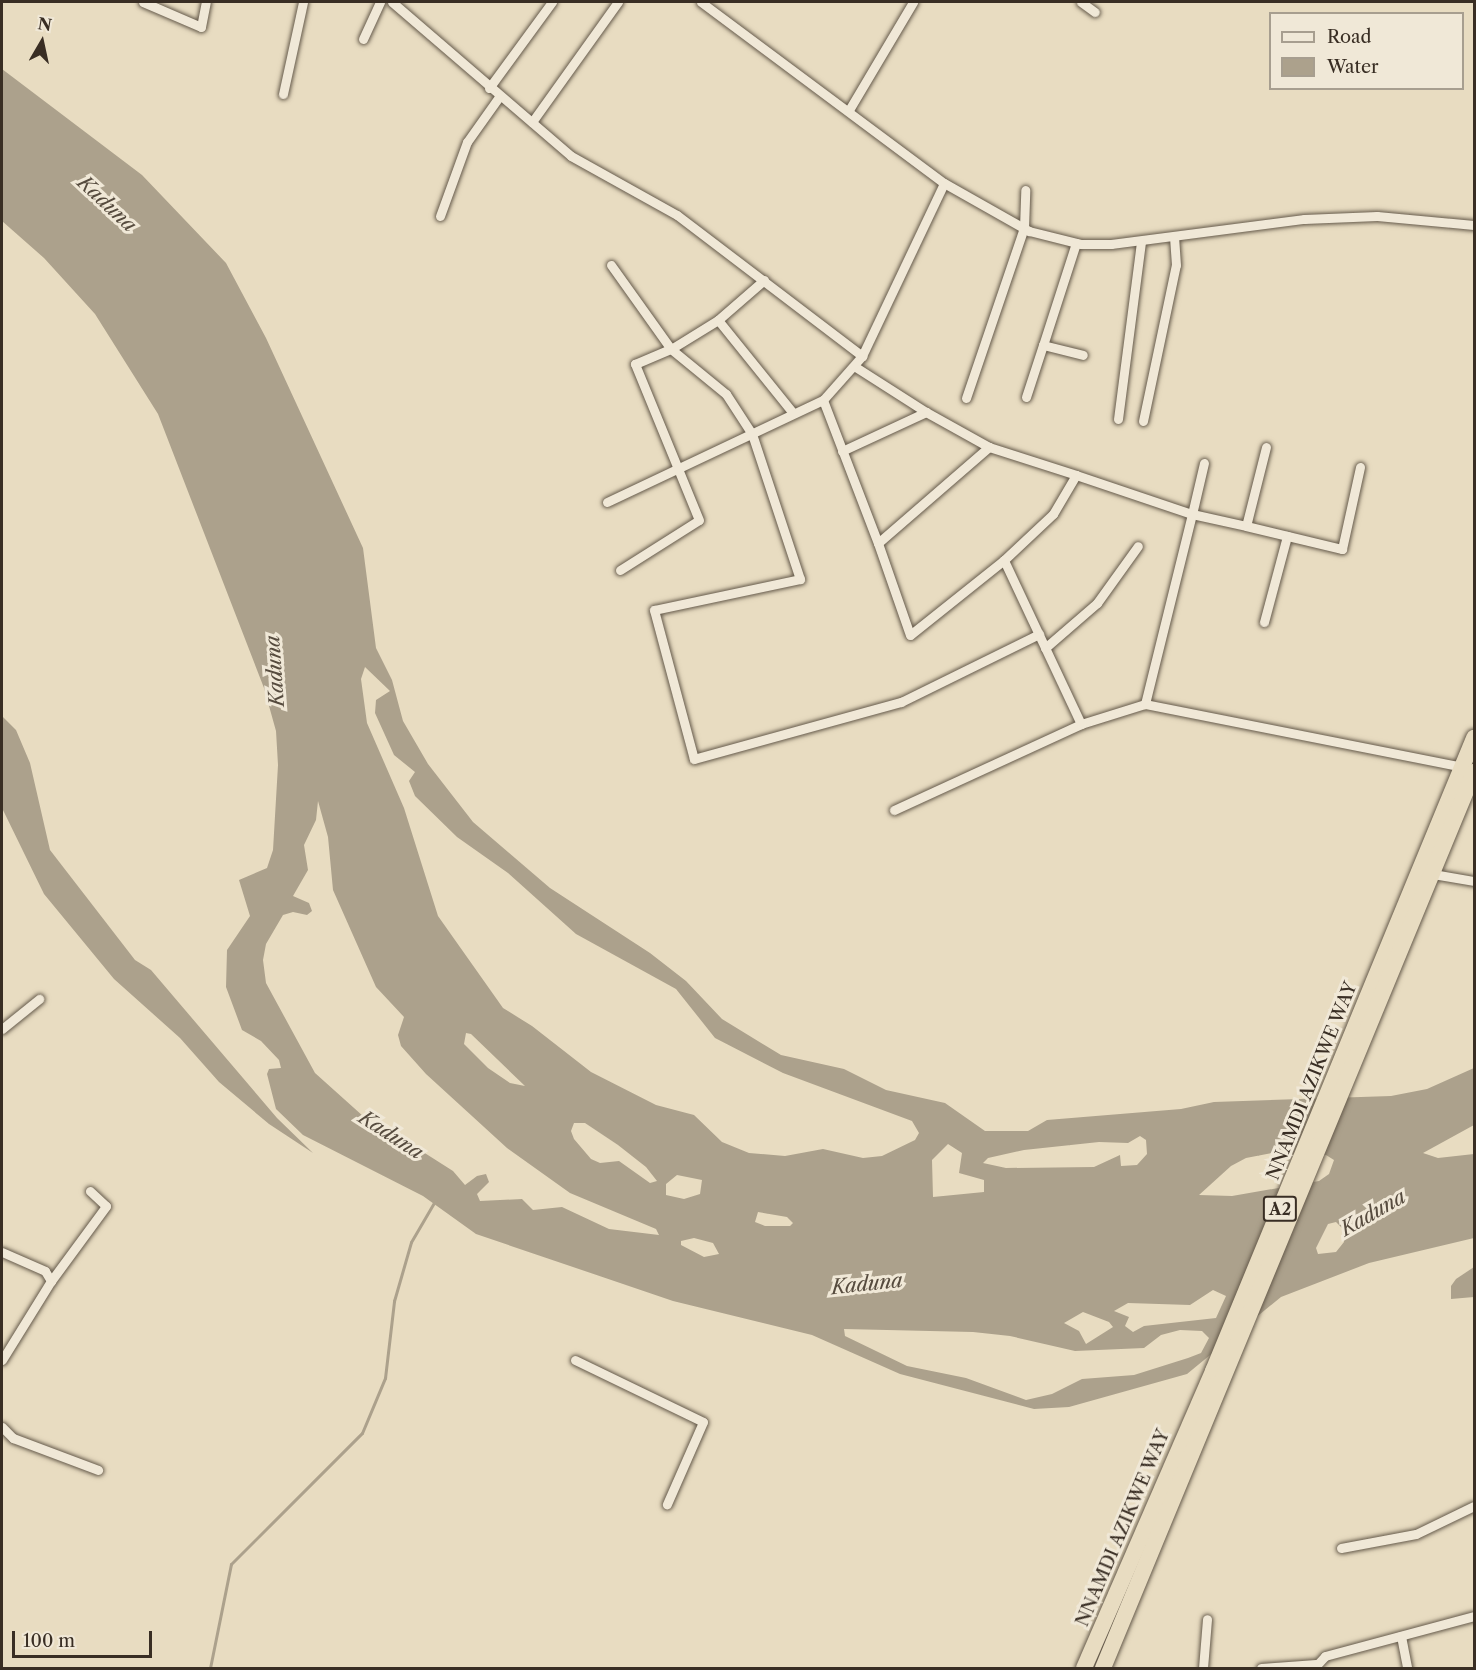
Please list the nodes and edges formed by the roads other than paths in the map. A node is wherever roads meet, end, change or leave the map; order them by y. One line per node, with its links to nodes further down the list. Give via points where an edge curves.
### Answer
1 (143, 2): 2 (street, via 201,27)
2 (206, 2)
3 (303, 2): 14 (street)
4 (380, 2): 12 (street)
5 (392, 2): 13 (street)
6 (552, 2): 13 (street)
7 (618, 2): 17 (street)
8 (701, 2): 16 (street)
9 (1081, 2): 11 (street)
10 (910, 3): 16 (street)
11 (1095, 12)
12 (363, 39)
13 (489, 88): 15 (street)
14 (283, 94)
15 (499, 97): 17 (street); 20 (street, via 467,142)
16 (849, 110): 18 (street)
17 (532, 122): 27 (street, via 572,156 677,215)
18 (944, 183): 22 (street); 32 (street)
19 (1025, 190): 22 (street)
20 (440, 216)
21 (1474, 225): 23 (street, via 1377,216 1304,219)
22 (1024, 228): 25 (street); 35 (street)
23 (1174, 238): 24 (street); 40 (street, via 1176,265)
24 (1142, 242): 25 (street); 39 (street)
25 (1076, 243): 29 (street)
26 (611, 265): 30 (street)
27 (764, 280): 28 (street); 32 (street)
28 (718, 320): 30 (street); 38 (street)
29 (1043, 345): 31 (street); 34 (street)
30 (671, 349): 41 (street, via 726,394); 47 (street, via 635,364)
31 (1083, 355)
32 (861, 356): 33 (street)
33 (854, 366): 36 (street); 37 (street)
34 (1026, 397)
35 (966, 398)
36 (823, 400): 38 (street); 44 (street)
37 (926, 412): 42 (street); 44 (street)
38 (793, 413): 41 (street)
39 (1118, 419)
40 (1143, 421)
41 (752, 434): 47 (street); 58 (street, via 800,579 654,610 694,759 901,702)
42 (989, 447): 48 (street); 53 (street)
43 (1266, 447): 51 (street)
44 (842, 451): 53 (street)
45 (1204, 463): 50 (street)
46 (1360, 467): 52 (street, via 1342,549)
47 (678, 468): 49 (street); 56 (street, via 699,520)
48 (1076, 475): 50 (street); 55 (street, via 1053,514)
49 (607, 502)
50 (1192, 514): 51 (street); 60 (street)
51 (1246, 526): 52 (street)
52 (1287, 536): 57 (street)
53 (878, 543): 55 (street, via 910,635)
54 (1138, 546): 59 (street, via 1097,603)
55 (1004, 560): 58 (street)
56 (621, 570)
57 (1264, 622)
58 (1038, 634): 59 (street)
59 (1045, 648): 61 (street)
60 (1145, 704): 61 (street); 63 (street)
61 (1081, 724): 64 (street)
62 (1474, 738): 63 (highway, NNAMDI AZIKWE WAY / A2)
63 (1468, 770): 65 (highway, NNAMDI AZIKWE WAY / A2); 69 (highway, NNAMDI AZIKWE WAY / A2)
64 (894, 810)
65 (1433, 874): 66 (street); 69 (highway, NNAMDI AZIKWE WAY / A2)
66 (1474, 880)
67 (39, 999): 68 (street)
68 (2, 1029)
69 (1354, 1050): 75 (highway, NNAMDI AZIKWE WAY / A2)
70 (90, 1191): 72 (street, via 106,1206)
71 (2, 1252): 72 (street, via 45,1271)
72 (51, 1281): 73 (street)
73 (2, 1360)
74 (575, 1360): 78 (street, via 703,1422)
75 (1220, 1373): 85 (highway, NNAMDI AZIKWE WAY / A2); 86 (highway, NNAMDI AZIKWE WAY / A2)
76 (2, 1427): 77 (street, via 13,1438)
77 (98, 1470)
78 (667, 1504)
79 (1474, 1506): 80 (street, via 1416,1534)
80 (1341, 1548)
81 (1474, 1616): 83 (street)
82 (1207, 1619): 87 (street)
83 (1401, 1636): 84 (street, via 1325,1656); 89 (street)
84 (1315, 1666): 88 (street)
85 (1084, 1668)
86 (1103, 1668)
87 (1203, 1668)
88 (1261, 1668)
89 (1407, 1668)

